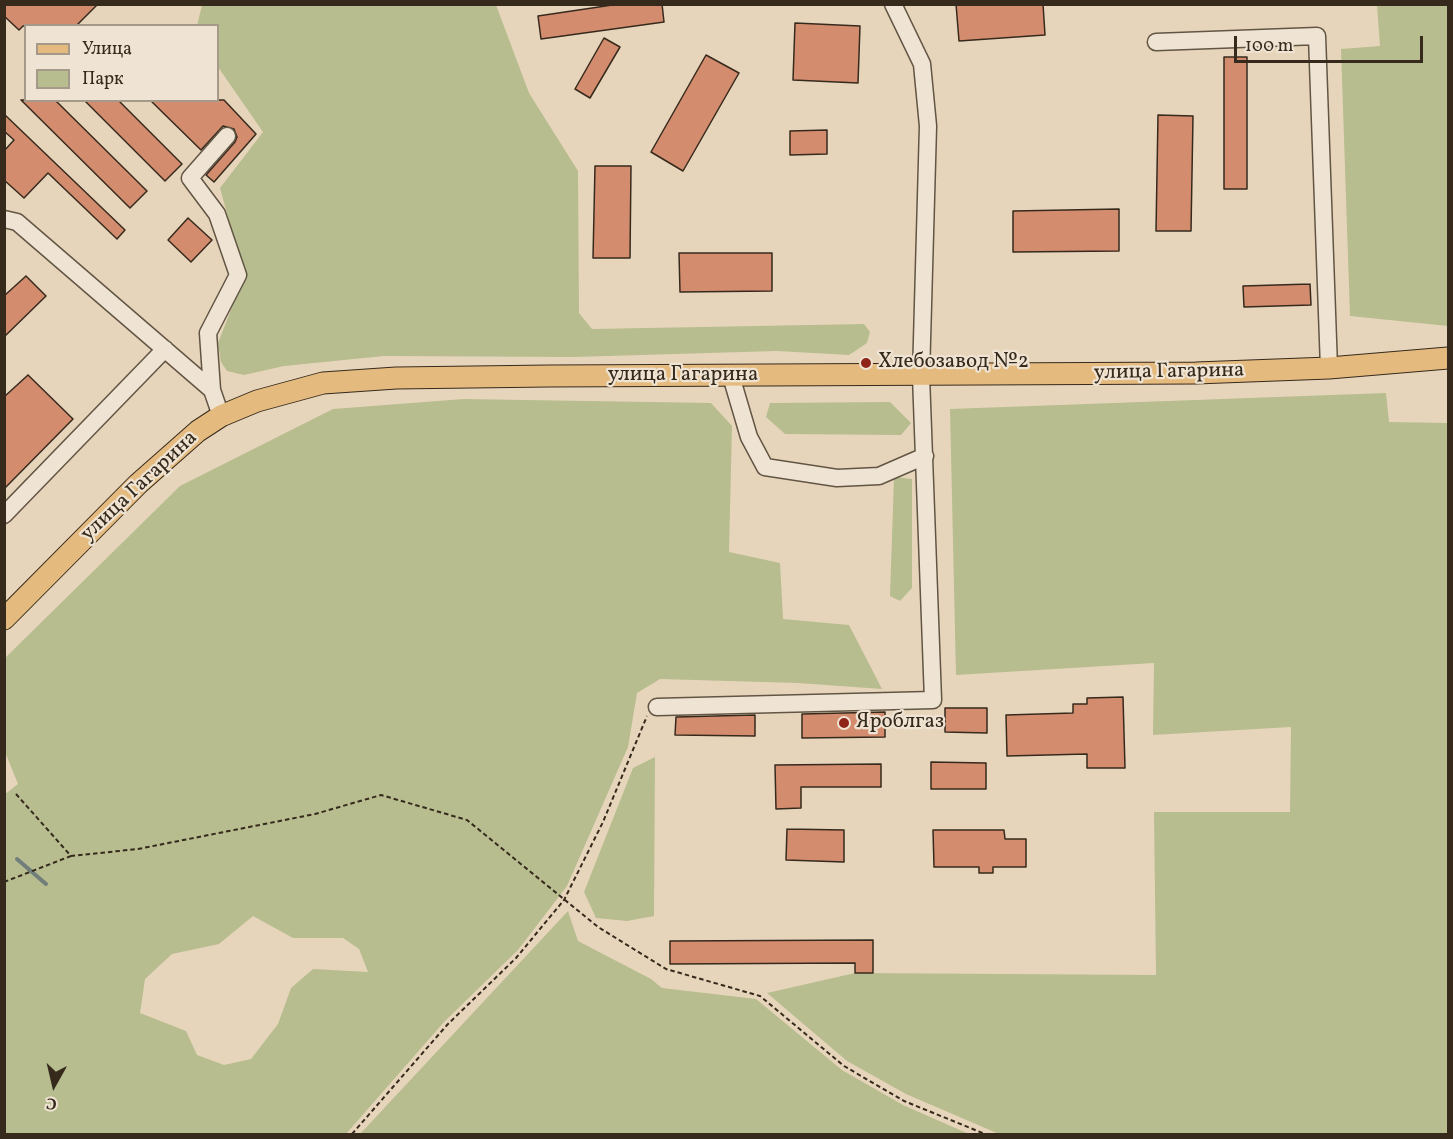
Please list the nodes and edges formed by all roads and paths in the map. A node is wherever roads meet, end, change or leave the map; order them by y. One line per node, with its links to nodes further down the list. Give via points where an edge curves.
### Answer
1 (893, 4): 9 (street, via 922,64 928,126)
2 (1156, 42): 7 (street, via 1317,36)
3 (227, 136): 10 (street, via 190,178 218,214 238,275 208,333)
4 (4, 219): 5 (street, via 17,222)
5 (165, 348): 10 (street); 13 (street)
6 (1449, 358): 7 (main road, улица Гагарина)
7 (1329, 368): 9 (main road, улица Гагарина, via 1196,374)
8 (731, 376): 9 (main road, улица Гагарина); 11 (main road, улица Гагарина, via 336,381 280,393); 12 (street, via 749,437 765,467 837,478 879,476)
9 (921, 376): 12 (street)
10 (212, 390): 11 (street)
11 (221, 416): 14 (main road, улица Гагарина, via 177,448)
12 (925, 456): 15 (street, via 933,700)
13 (4, 515)
14 (4, 620)
15 (653, 708): 19 (path)
16 (16, 794): 17 (path)
17 (71, 856): 18 (path); 19 (path, via 138,849 315,814 381,795 467,820)
18 (4, 882)
19 (564, 900): 20 (path, via 516,958 447,1025); 21 (path, via 598,927 666,969 760,996 844,1066 904,1101)
20 (352, 1134)
21 (986, 1134)

